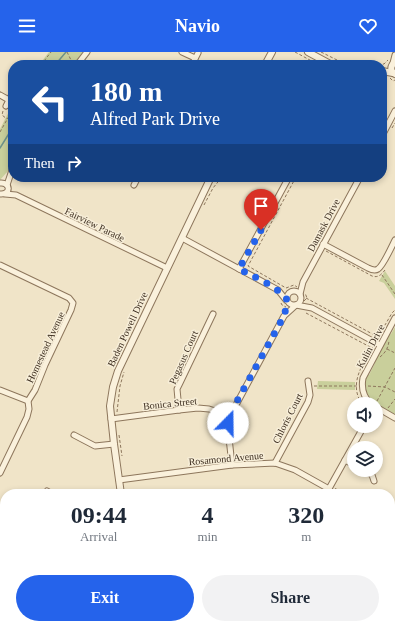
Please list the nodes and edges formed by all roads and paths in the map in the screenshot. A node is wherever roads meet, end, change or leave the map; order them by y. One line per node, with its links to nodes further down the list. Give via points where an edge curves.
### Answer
1 (51, 52): 9 (path)
2 (87, 52): 10 (street)
3 (182, 52): 8 (street)
4 (295, 52): 11 (path)
5 (308, 52): 12 (street)
6 (321, 52): 13 (path)
7 (198, 53): 8 (street)
8 (195, 58)
9 (45, 60)
10 (78, 60)
11 (310, 60)
12 (323, 60)
13 (337, 60)
14 (387, 60): 15 (path, via 390,57)
15 (394, 61): 16 (street, via 391,70)
16 (394, 74)
17 (8, 102): 18 (street)
18 (6, 106): 20 (path, via 2,115)
19 (395, 111): 21 (street)
20 (7, 119): 22 (path)
21 (387, 126)
22 (0, 132)
23 (8, 174): 31 (street)
24 (9, 182): 33 (street)
25 (136, 182): 32 (street)
26 (209, 182): 37 (street, Baden Powell Drive)
27 (217, 182): 36 (path)
28 (287, 182): 42 (street)
29 (293, 182): 46 (path, via 248,266 286,288 294,285)
30 (357, 182): 39 (street, Damask Drive)
31 (0, 183): 33 (street)
32 (134, 185)
33 (8, 186): 34 (street, via 8,191); 35 (street, Fairview Parade)
34 (2, 195): 35 (street, Fairview Parade)
35 (16, 195): 41 (street, Fairview Parade)
36 (203, 208)
37 (182, 238): 41 (street, Baden Powell Drive); 42 (street)
38 (395, 240): 39 (street, via 382,265 375,270)
39 (323, 244): 46 (street, Damask Drive, via 303,282)
40 (0, 265): 69 (street, Homestead Avenue, via 69,298 73,303)
41 (167, 268): 75 (street, Baden Powell Drive, via 118,371 110,406)
42 (239, 269): 44 (street)
43 (382, 275): 47 (path)
44 (278, 290): 45 (street); 48 (street)
45 (292, 291): 46 (street); 48 (street, via 287,295)
46 (301, 293): 49 (street, via 300,302); 50 (street); 52 (path, via 378,337)
47 (395, 294)
48 (287, 301): 49 (street); 54 (street)
49 (296, 306): 50 (street); 54 (street)
50 (312, 308): 56 (street)
51 (301, 310): 56 (path, via 372,348)
52 (395, 310)
53 (213, 314): 71 (street, Pegasus Court, via 177,390)
54 (284, 316): 73 (street)
55 (395, 318): 56 (street, Kulin Drive)
56 (378, 344): 62 (street, Kulin Drive)
57 (387, 349): 58 (path)
58 (395, 353)
59 (395, 368): 63 (path)
60 (125, 370): 75 (path)
61 (309, 383): 62 (path); 82 (street, Chloris Court, via 308,402)
62 (360, 386): 63 (path); 66 (street)
63 (385, 387): 65 (path); 67 (path)
64 (0, 390): 69 (street)
65 (395, 392)
66 (365, 397)
67 (380, 397)
68 (395, 399): 70 (path)
69 (28, 401): 84 (street, Homestead Avenue, via 27,417)
70 (388, 408)
71 (179, 410): 73 (street, Bonica Street, via 209,409); 75 (street, Bonica Street)
72 (383, 411): 74 (street)
73 (230, 416): 83 (street, via 228,428)
74 (395, 418)
75 (114, 419): 79 (street, Baden Powell Drive)
76 (118, 430): 80 (path)
77 (360, 433): 81 (street)
78 (74, 435): 79 (street, via 95,446)
79 (114, 444): 87 (street, Baden Powell Drive)
80 (122, 458)
81 (345, 460): 90 (street)
82 (274, 463): 83 (street, Rosamond Avenue); 90 (street, Rosamond Avenue, via 295,470)
83 (232, 465): 87 (street, Rosamond Avenue)
84 (1, 467): 85 (street, Homestead Avenue)
85 (0, 473)
86 (372, 477): 88 (street)
87 (119, 480): 89 (street, Baden Powell Drive)
88 (374, 480)
89 (120, 489)
90 (329, 489)

